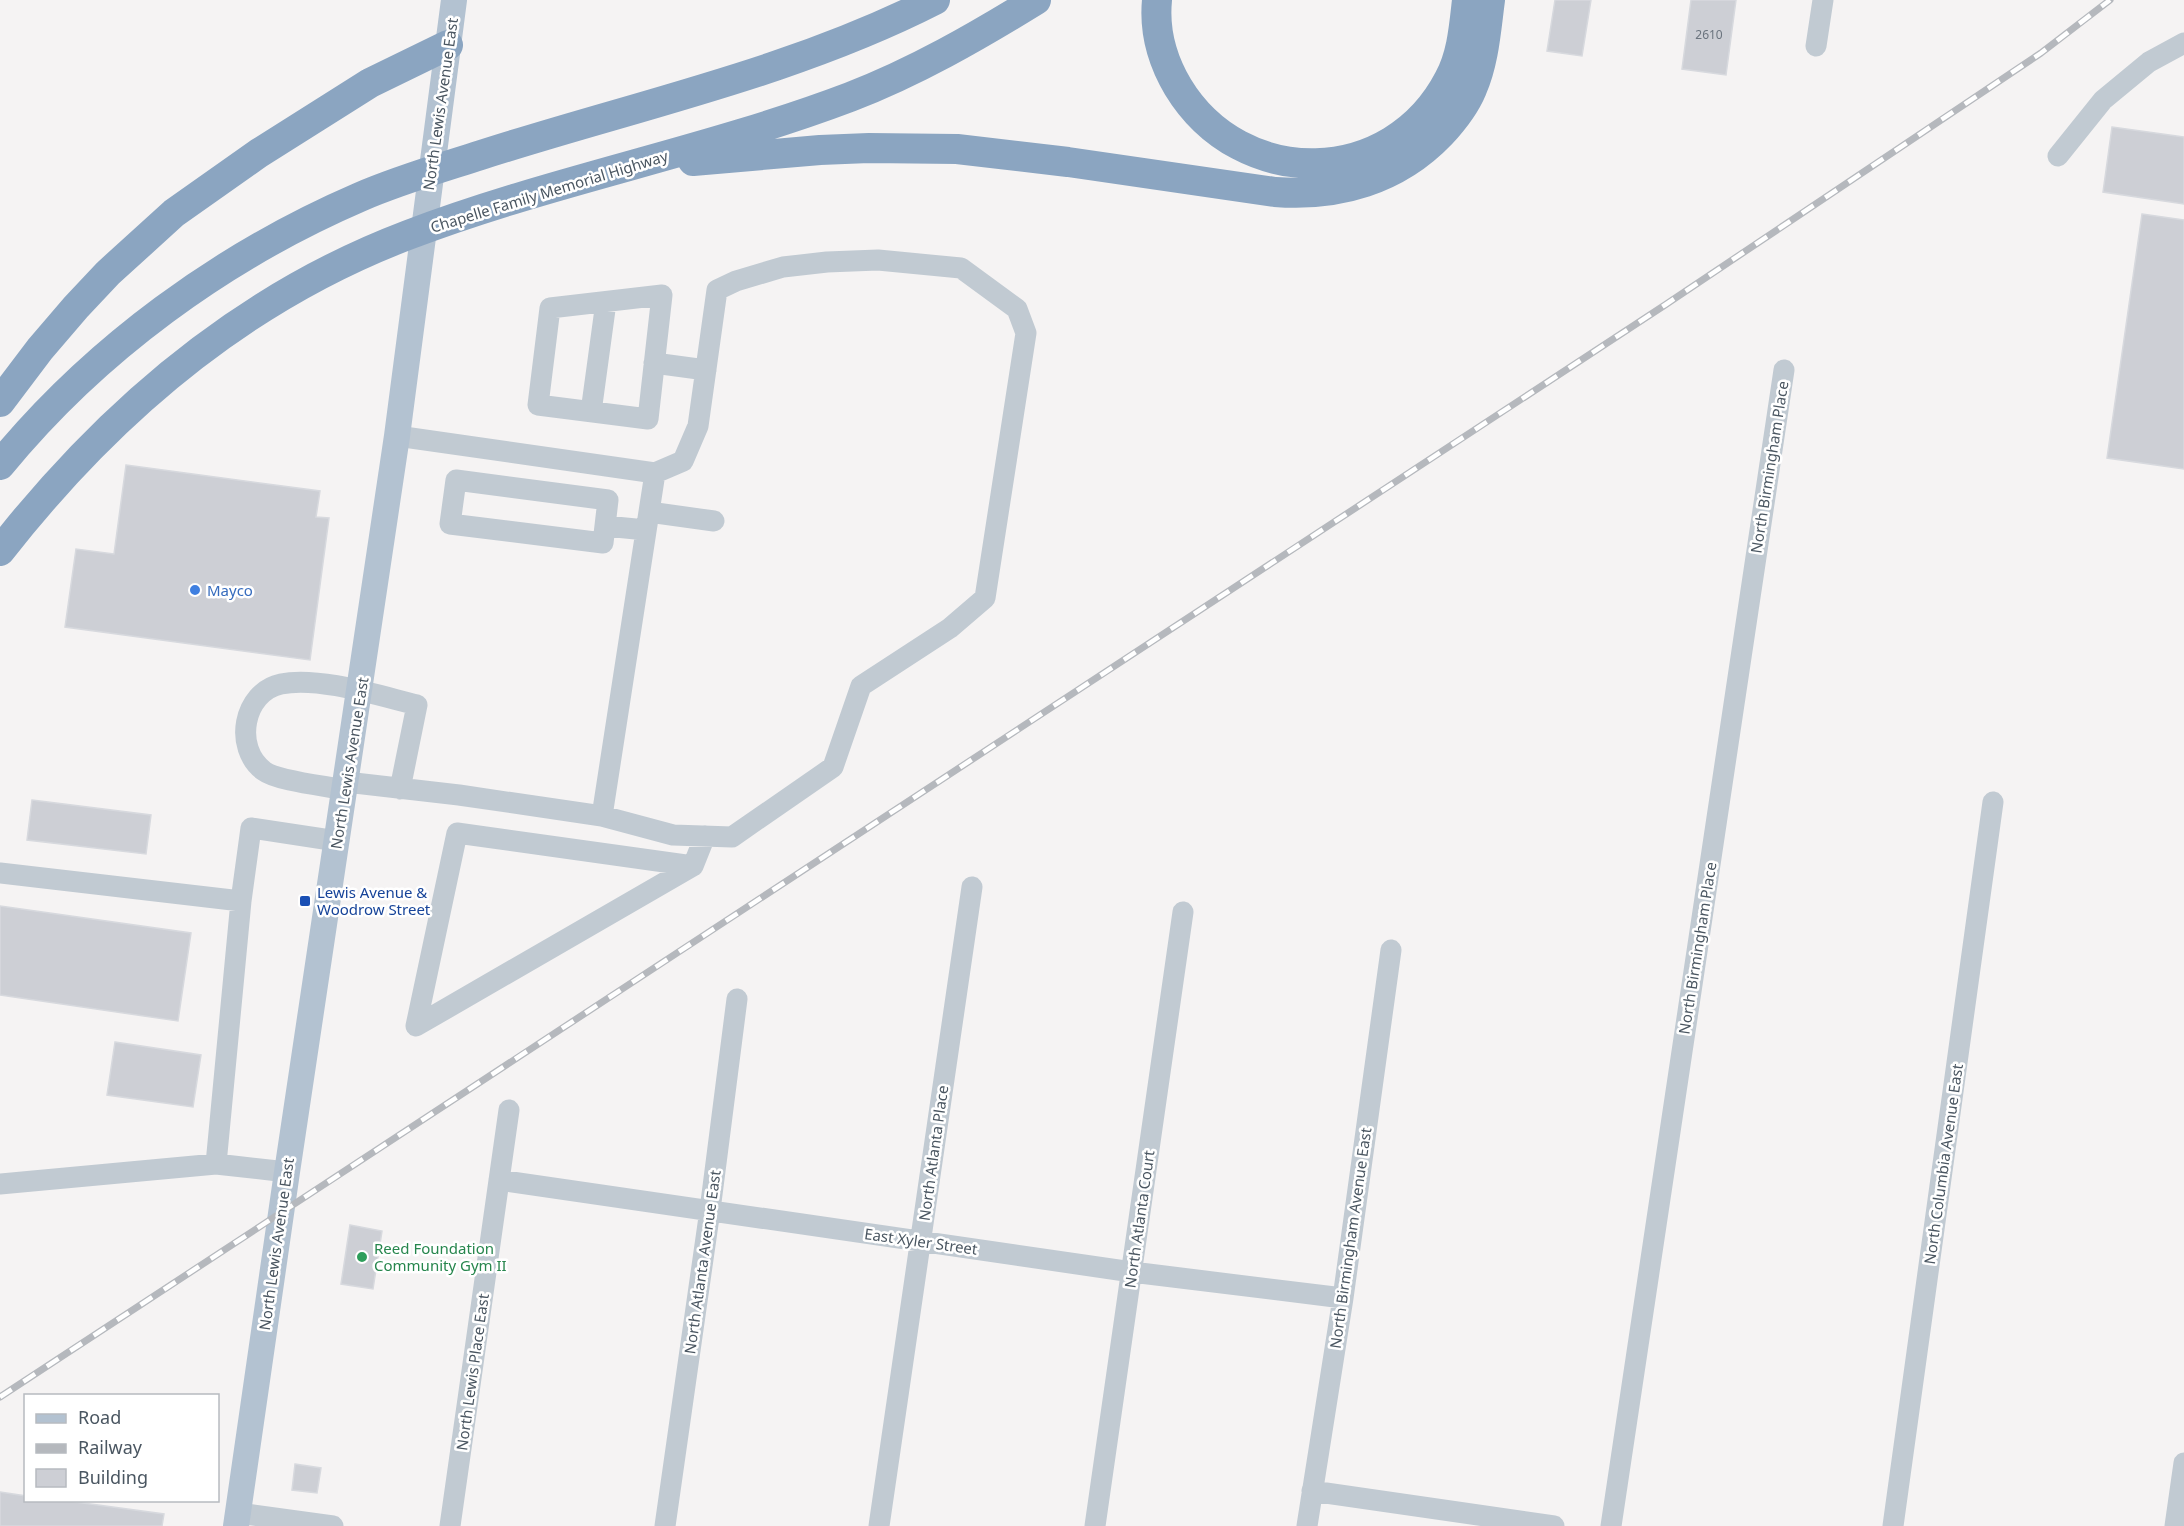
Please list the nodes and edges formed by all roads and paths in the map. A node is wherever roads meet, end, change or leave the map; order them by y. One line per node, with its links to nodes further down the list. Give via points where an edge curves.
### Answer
1 (454, 0): 9 (main road, North Lewis Avenue East)
2 (935, 0): 20 (highway, via 885,25 751,74 503,148 362,196 261,247 128,337 78,381)
3 (1036, 0): 12 (highway, Chapelle Family Memorial Highway, via 948,52 851,97)
4 (1157, 0): 5 (highway, via 1157,24 1166,63 1199,116 1246,150 1305,164 1371,152 1400,136 1427,112 1456,62)
5 (1467, 0)
6 (1490, 0): 12 (highway, via 1478,75 1458,114 1405,164 1378,179 1343,189 1301,194 1275,192 957,149 820,150)
7 (1823, 0): 10 (street)
8 (2184, 43): 11 (street, via 2149,62 2103,100)
9 (447, 45): 17 (highway, via 370,83 259,153 174,213 76,307); 19 (main road, North Lewis Avenue East)
10 (1816, 46)
11 (2058, 156)
12 (628, 166): 25 (highway, Chapelle Family Memorial Highway, via 495,204 407,236 298,287 250,316 202,349 108,428 67,470)
13 (606, 302): 14 (street, via 662,296); 18 (street); 18 (street, via 550,308 538,405)
14 (654, 363): 15 (street); 18 (street, via 648,419)
15 (706, 370): 21 (street, via 698,426 683,461); 31 (street, via 717,290 783,267 878,260 961,267 1017,309 1026,333 985,598 950,628 861,686 833,767 732,837)
16 (1784, 370): 60 (street, North Birmingham Place)
17 (0, 402)
18 (591, 412)
19 (397, 436): 21 (street); 26 (main road, North Lewis Avenue East)
20 (0, 465)
21 (655, 473): 22 (street)
22 (647, 521): 23 (street); 24 (street); 30 (street)
23 (714, 521)
24 (605, 526): 24 (street, via 608,500 456,480 450,524 603,543)
25 (0, 551)
26 (360, 690): 27 (main road, North Lewis Avenue East); 27 (street, via 298,682 266,688 253,704 246,722 245,742 265,772); 28 (street, via 417,705)
27 (345, 786): 28 (street); 32 (main road, North Lewis Avenue East)
28 (400, 789): 30 (street)
29 (1993, 802): 61 (street, North Columbia Avenue East)
30 (602, 816): 31 (street, via 673,835)
31 (705, 836): 33 (street)
32 (337, 841): 36 (street, via 251,828); 42 (main road, North Lewis Avenue East)
33 (693, 866): 33 (street, via 426,1020 416,1026 457,833)
34 (0, 873): 36 (street)
35 (972, 887): 46 (street, North Atlanta Place)
36 (241, 901): 41 (street)
37 (1183, 912): 47 (street, North Atlanta Court)
38 (1391, 950): 48 (street, North Birmingham Avenue East)
39 (737, 999): 45 (street, North Atlanta Avenue East)
40 (509, 1110): 43 (street, North Lewis Place East)
41 (216, 1164): 42 (street); 44 (street)
42 (287, 1172): 51 (main road, North Lewis Avenue East)
43 (499, 1180): 45 (street, East Xyler Street); 54 (street, North Lewis Place East)
44 (0, 1184)
45 (710, 1210): 46 (street, East Xyler Street); 55 (street, North Atlanta Avenue East)
46 (920, 1241): 47 (street, East Xyler Street); 56 (street, North Atlanta Place)
47 (1132, 1272): 48 (street, East Xyler Street); 57 (street, North Atlanta Court)
48 (1342, 1298): 50 (street, North Birmingham Avenue East)
49 (2184, 1463): 62 (street)
50 (1312, 1491): 58 (street, North Birmingham Avenue East); 59 (street)
51 (237, 1519): 52 (street)
52 (285, 1523): 53 (street)
53 (333, 1526)
54 (450, 1526)
55 (665, 1526)
56 (879, 1526)
57 (1095, 1526)
58 (1307, 1526)
59 (1554, 1526)
60 (1611, 1526)
61 (1893, 1526)
62 (2175, 1526)

